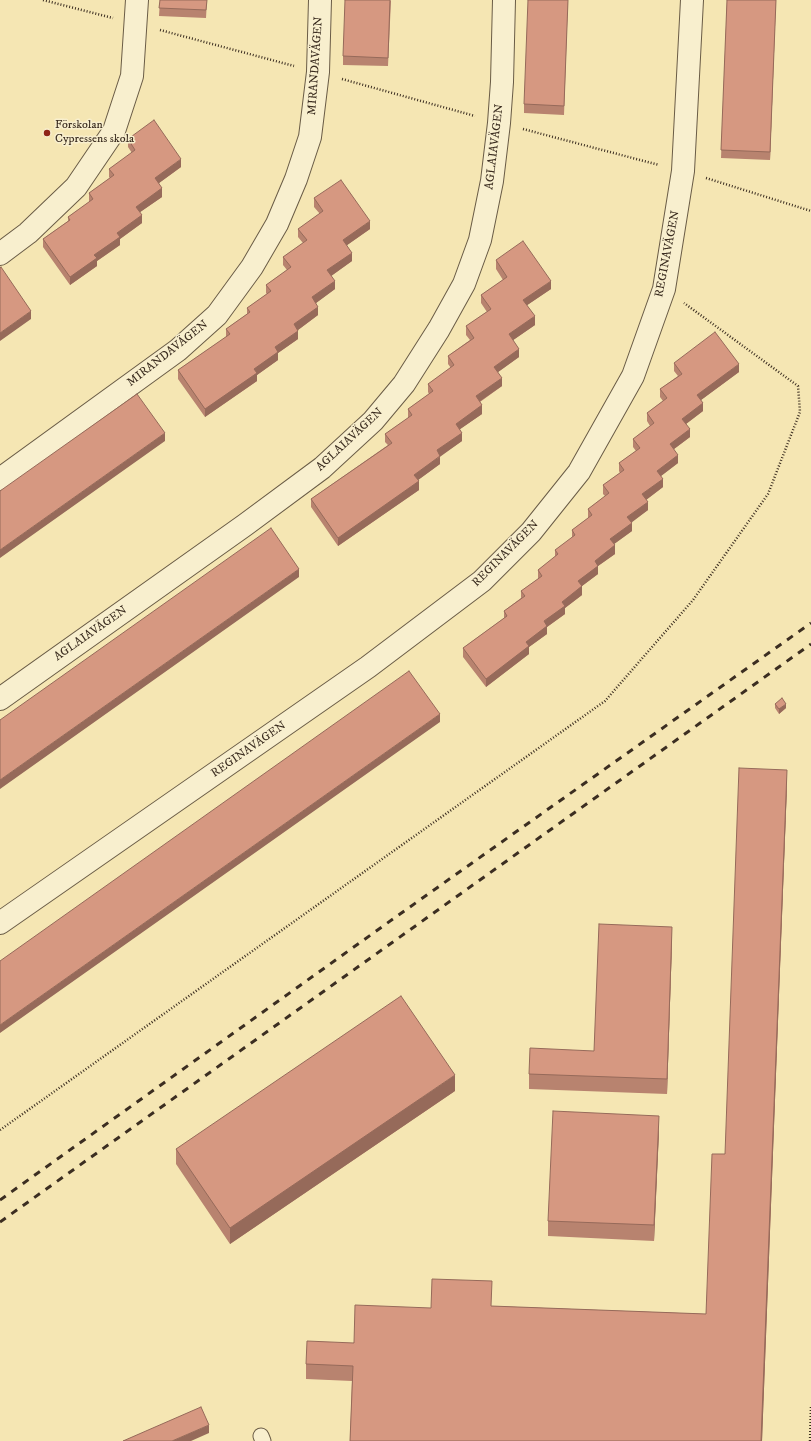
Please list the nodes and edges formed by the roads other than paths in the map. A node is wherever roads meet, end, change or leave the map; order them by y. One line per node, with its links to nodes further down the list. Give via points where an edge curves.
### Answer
1 (137, 0): 5 (street, via 132,76 114,131 76,187 28,233)
2 (320, 0): 6 (street, MIRANDAVÄGEN, via 318,72 310,137 277,224 252,267 217,315 178,350)
3 (504, 0): 7 (street, AGLAIAVÄGEN, via 499,123 492,181 480,240 464,284 404,384 373,421 315,473)
4 (692, 0): 8 (street, REGINAVÄGEN, via 683,171 664,289 633,376 579,472 531,532 482,581 368,667)
5 (0, 254)
6 (0, 479)
7 (0, 699)
8 (0, 923)

